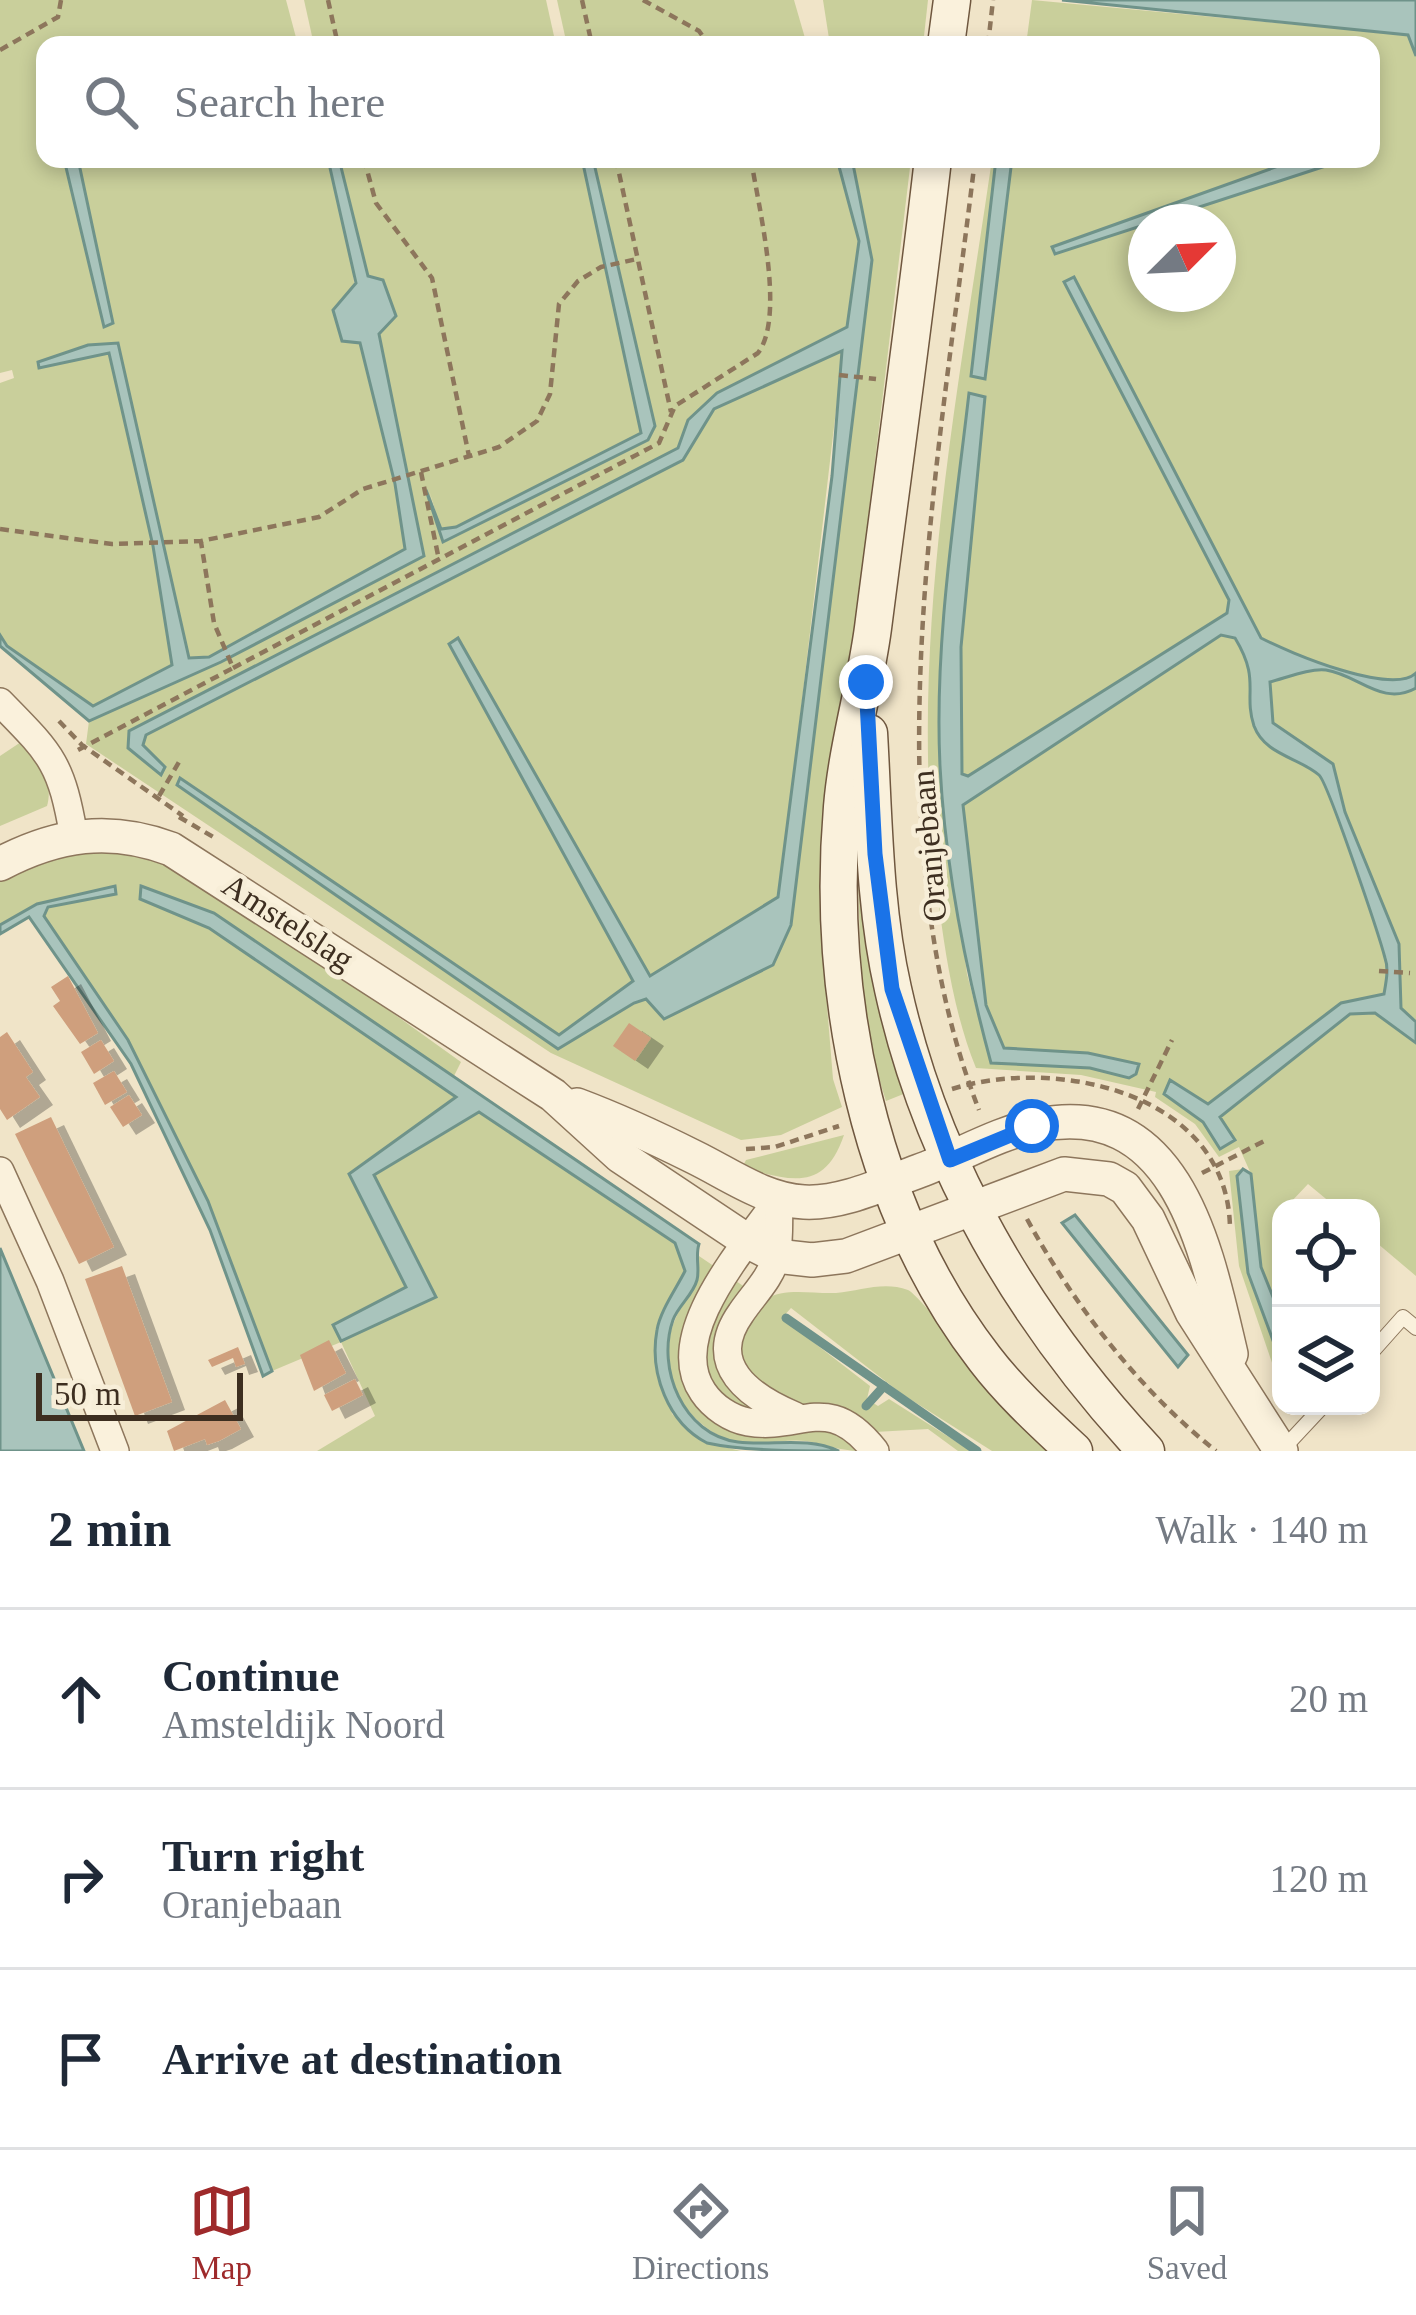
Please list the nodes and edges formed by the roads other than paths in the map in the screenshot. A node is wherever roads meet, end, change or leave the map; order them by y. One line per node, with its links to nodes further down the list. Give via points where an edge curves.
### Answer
1 (952, 0): 2 (main road)
2 (947, 36)
3 (932, 168): 4 (main road, Oranjebaan)
4 (866, 682): 9 (main road, Oranjebaan, via 892,989); 11 (main road, Oranjebaan, via 842,807 842,954 858,1071)
5 (0, 702): 6 (street, via 55,759)
6 (74, 837): 7 (street, Amstelslag); 8 (street, Amstelslag, via 124,836 171,849)
7 (0, 864)
8 (553, 1095): 12 (street, Amstelslag); 15 (street, Amstelslag, via 620,1156)
9 (950, 1160): 11 (street, Amstelslag); 13 (main road, Oranjebaan); 18 (street, Amstelslag, via 1046,1123 1122,1134 1155,1156 1178,1185)
10 (0, 1171): 21 (street)
11 (891, 1181): 12 (street, Amstelslag, via 836,1199); 14 (main road, Oranjebaan)
12 (779, 1198): 15 (street)
13 (976, 1212): 14 (street); 18 (street, via 1081,1173 1125,1188); 24 (main road, Oranjebaan, via 1016,1291)
14 (911, 1233): 15 (street, via 812,1260); 23 (main road, Oranjebaan, via 984,1358)
15 (763, 1249): 20 (street, via 732,1326 730,1369 750,1395); 20 (street, via 694,1330 691,1373 727,1414 749,1423)
16 (1416, 1328): 17 (lane, via 1403,1317)
17 (1380, 1343)
18 (1237, 1379): 25 (street)
19 (1314, 1415): 25 (lane)
20 (795, 1416): 22 (street, via 847,1424)
21 (115, 1451)
22 (874, 1451)
23 (1073, 1451)
24 (1146, 1451)
25 (1281, 1451)

